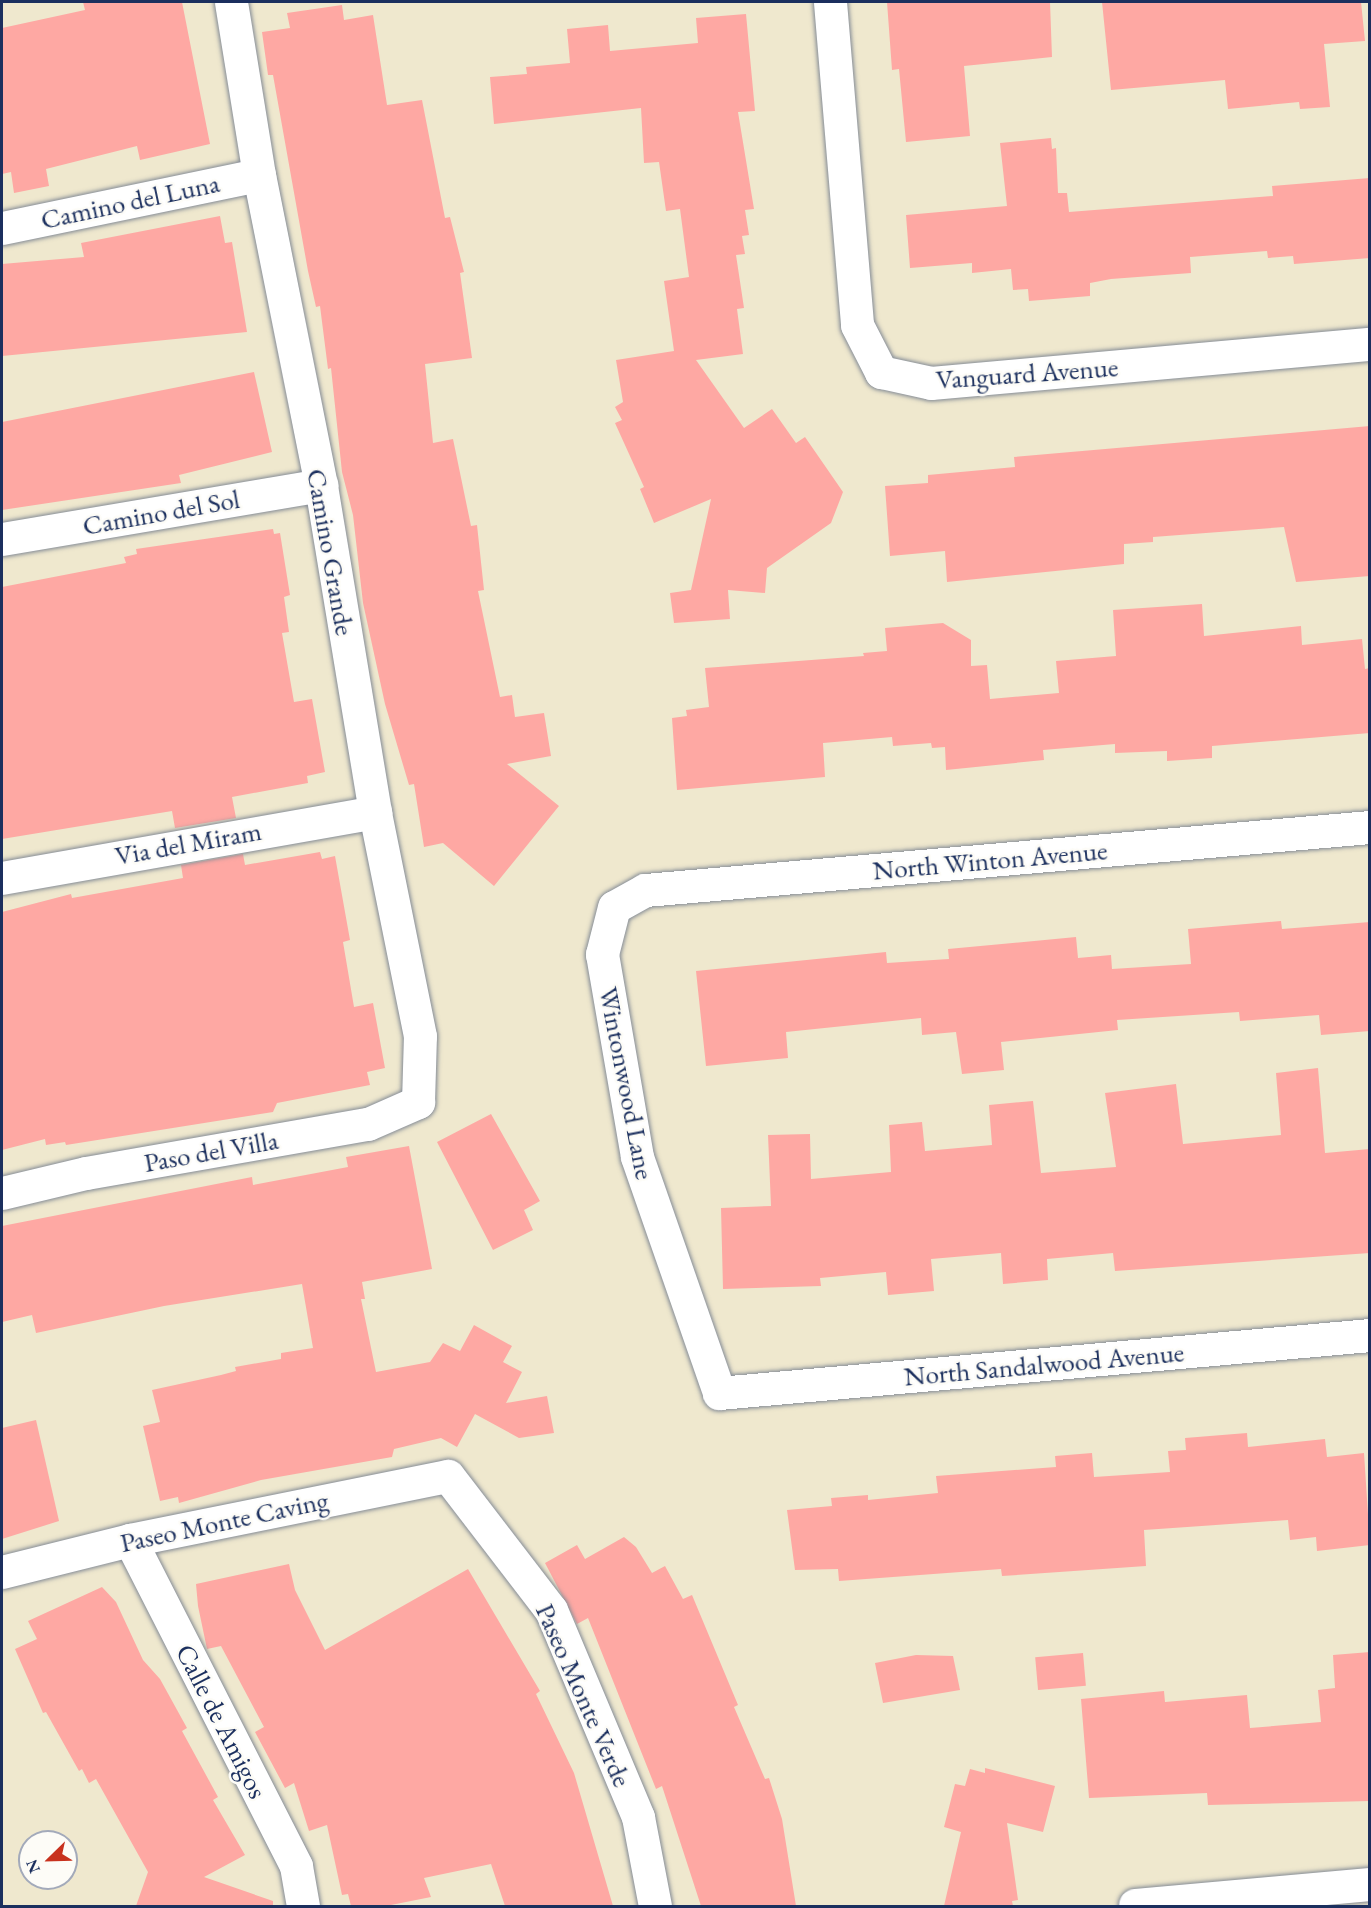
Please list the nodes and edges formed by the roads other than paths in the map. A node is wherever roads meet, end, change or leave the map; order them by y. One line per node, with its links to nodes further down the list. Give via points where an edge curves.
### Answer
1 (231, 2): 3 (street, Camino Grande)
2 (830, 2): 5 (street, Vanguard Avenue, via 857,325 881,372 931,383)
3 (259, 175): 4 (street, Camino del Luna); 6 (street, Camino Grande)
4 (2, 228)
5 (1370, 344)
6 (321, 485): 7 (street, Camino del Sol); 8 (street, Camino Grande)
7 (2, 539)
8 (375, 812): 10 (street, Via del Miram); 12 (street, Camino Grande, via 420,1036)
9 (1370, 827): 11 (street, North Winton Avenue, via 645,890)
10 (2, 878)
11 (614, 907): 15 (street, Wintonwood Lane, via 602,954 637,1157)
12 (418, 1102): 13 (street, Paso del Villa, via 368,1124 86,1173)
13 (2, 1193)
14 (1370, 1335): 15 (street, North Sandalwood Avenue)
15 (719, 1393)
16 (448, 1476): 17 (street, Paseo Monte Caving); 22 (street, Paseo Monte Verde, via 551,1610 638,1817)
17 (130, 1540): 18 (street, Paseo Monte Caving); 21 (street, Calle de Amigos, via 296,1866)
18 (2, 1572)
19 (1370, 1884): 20 (street)
20 (1135, 1905)
21 (303, 1906)
22 (655, 1906)

